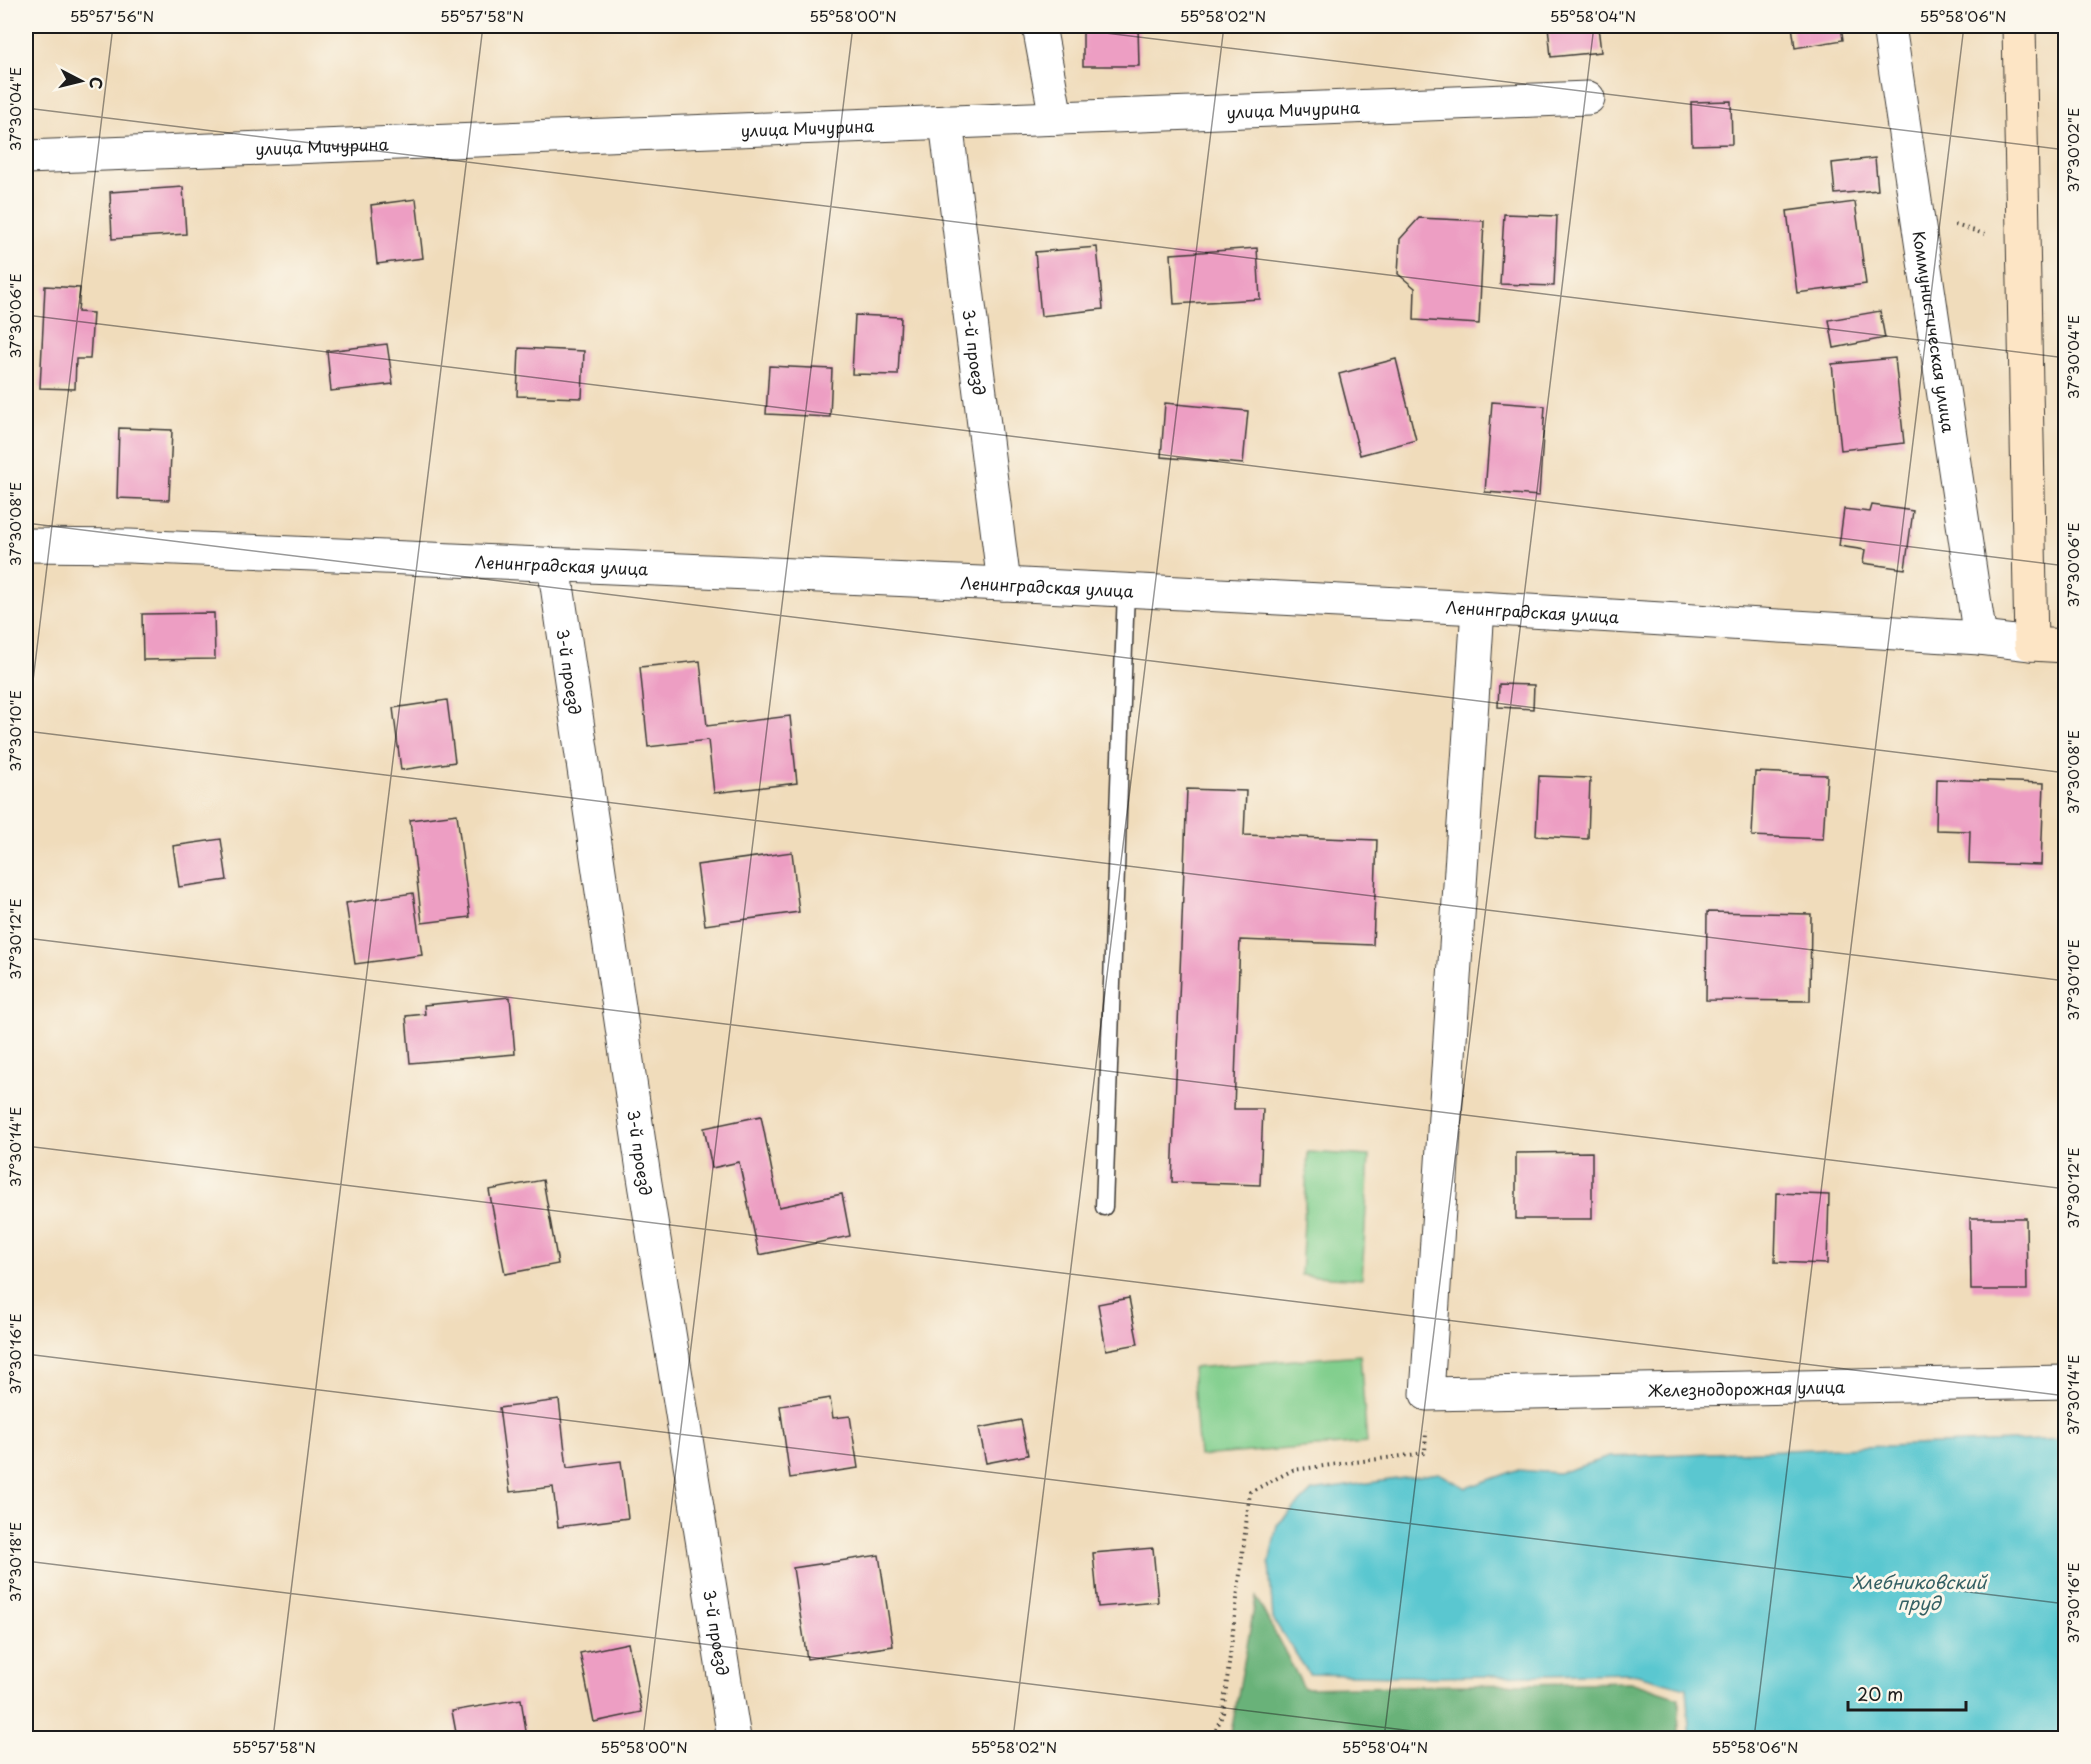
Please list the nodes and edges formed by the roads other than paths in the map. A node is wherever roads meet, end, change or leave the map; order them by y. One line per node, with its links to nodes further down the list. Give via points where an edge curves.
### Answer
1 (1039, 26): 5 (street)
2 (1889, 26): 13 (street, Коммунистическая улица)
3 (2019, 26): 14 (street)
4 (1588, 98): 5 (street, улица Мичурина)
5 (1056, 118): 6 (street, улица Мичурина)
6 (946, 122): 7 (street, улица Мичурина); 10 (street, 3-й проезд)
7 (26, 157)
8 (26, 545): 9 (street, Ленинградская улица)
9 (554, 565): 10 (street, Ленинградская улица); 18 (street, 3-й проезд, via 644,1177)
10 (1004, 584): 11 (street, Ленинградская улица)
11 (1126, 590): 12 (street, Ленинградская улица); 16 (lane)
12 (1478, 608): 13 (street, Ленинградская улица); 17 (street, Железнодорожная улица, via 1427,1394)
13 (1980, 638): 14 (street, Ленинградская улица)
14 (2031, 644): 15 (street, Ленинградская улица)
15 (2066, 646)
16 (1104, 1207)
17 (2066, 1383)
18 (734, 1738)

